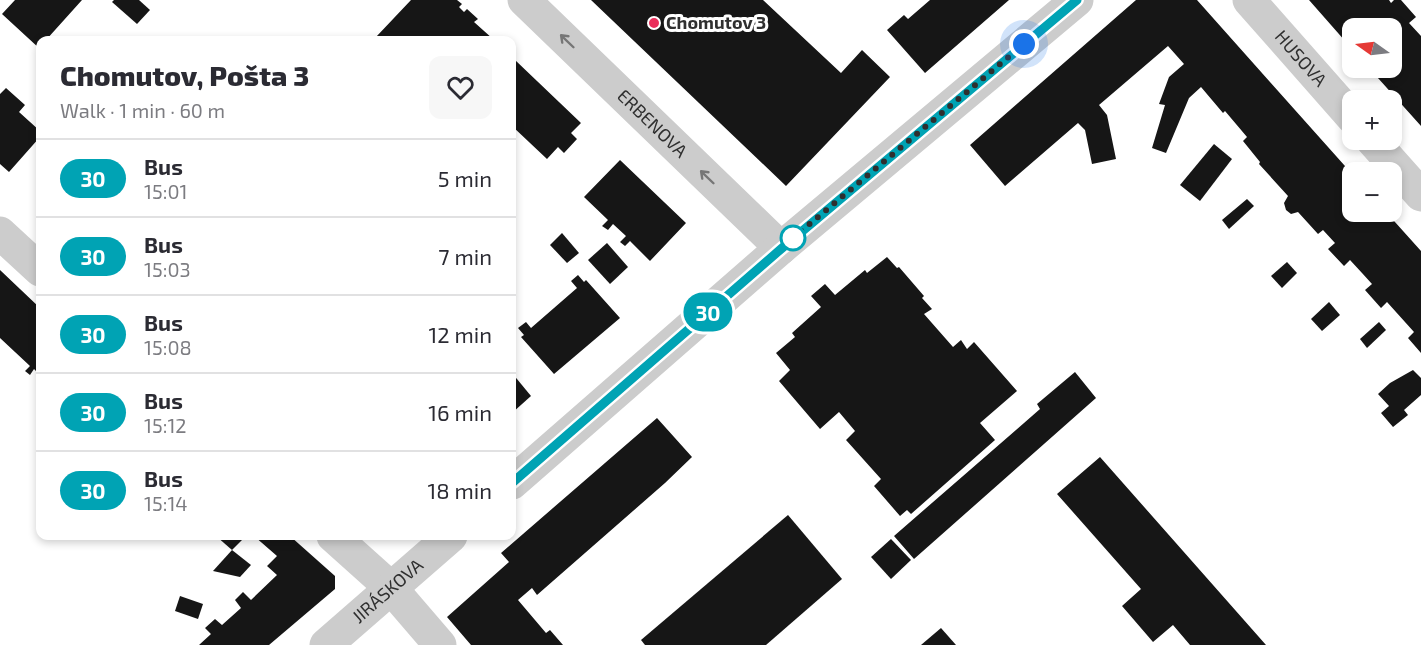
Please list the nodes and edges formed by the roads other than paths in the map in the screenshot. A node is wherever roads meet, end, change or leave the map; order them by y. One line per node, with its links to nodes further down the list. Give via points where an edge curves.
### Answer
1 (524, 0): 8 (street, ERBENOVA, one-way to 1)
2 (1077, 0): 8 (street)
3 (1249, 0): 4 (street, HUSOVA)
4 (1342, 106)
5 (1381, 150): 6 (street)
6 (1421, 195)
7 (0, 233): 9 (street)
8 (781, 249): 10 (street)
9 (36, 266)
10 (516, 480)
11 (337, 540): 13 (street)
12 (446, 540): 13 (street, JIRÁSKOVA)
13 (390, 588): 14 (street, JIRÁSKOVA); 15 (street)
14 (326, 645)
15 (440, 645)

